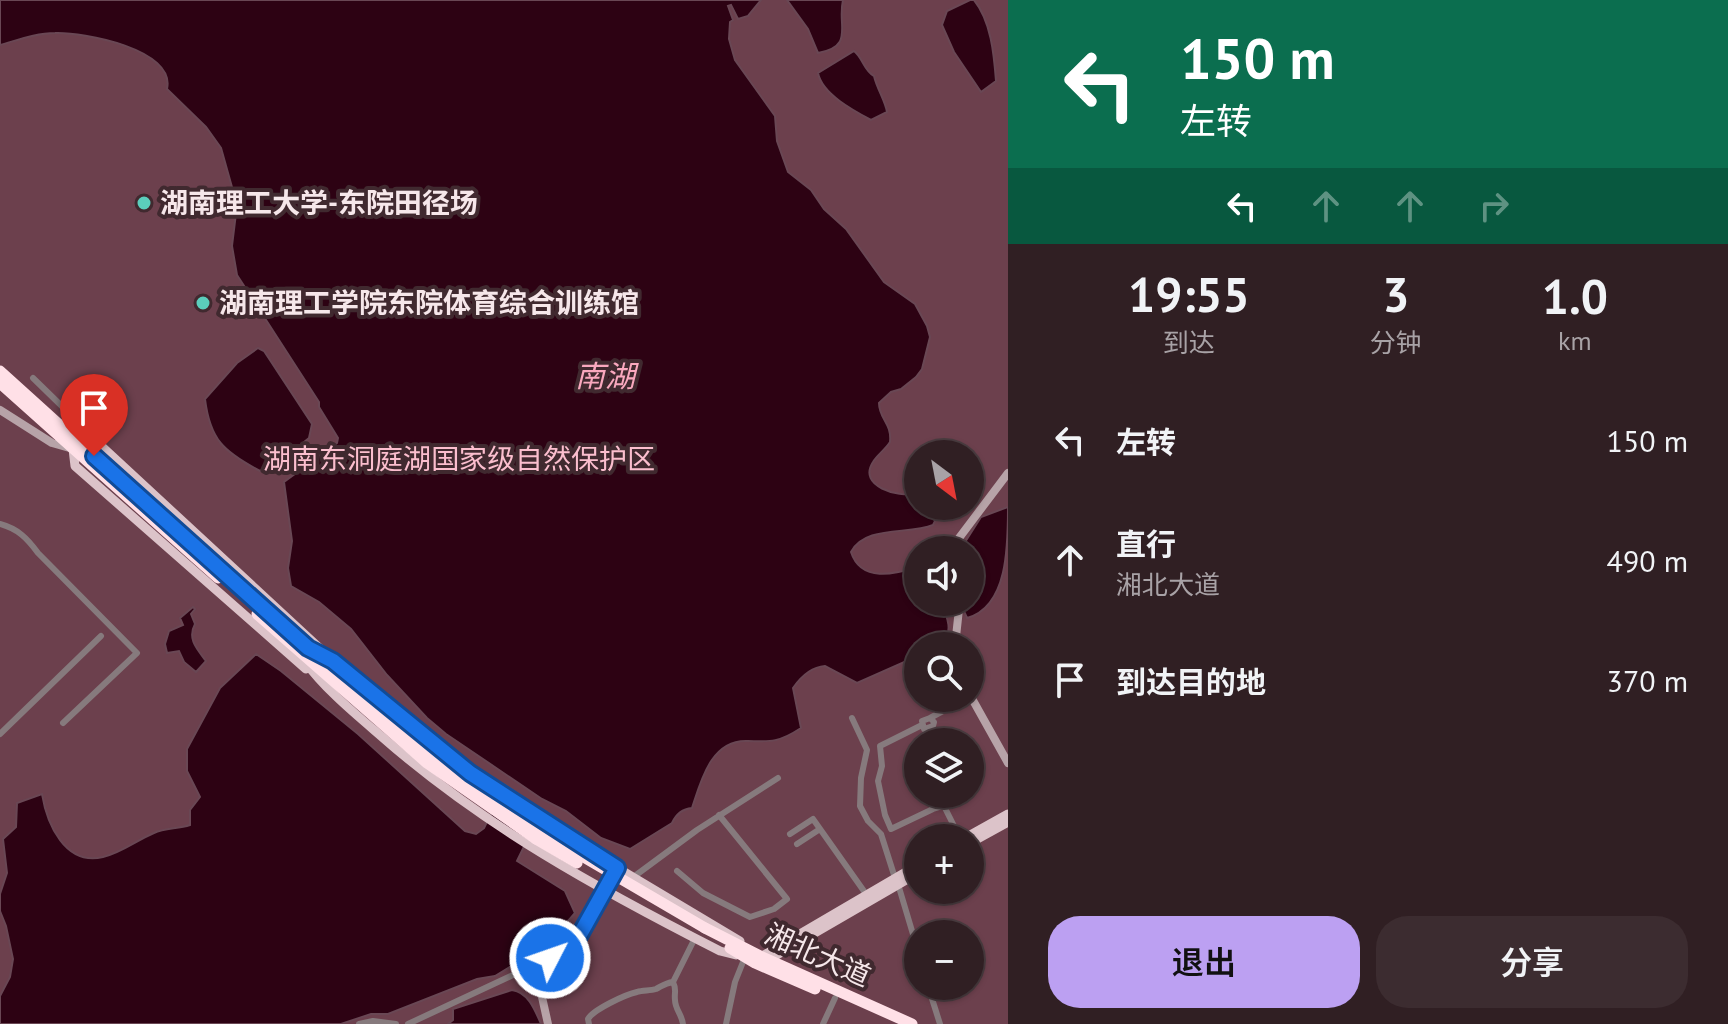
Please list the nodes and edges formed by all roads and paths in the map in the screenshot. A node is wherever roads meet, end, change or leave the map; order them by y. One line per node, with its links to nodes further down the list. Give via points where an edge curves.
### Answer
1 (0, 371): 5 (highway)
2 (33, 378): 5 (street, via 74,418)
3 (0, 383): 6 (highway)
4 (0, 410): 6 (street, via 52,443)
5 (73, 433): 11 (highway); 11 (main road, via 97,442)
6 (73, 449): 12 (highway)
7 (1008, 473): 9 (street)
8 (0, 524): 18 (street, via 29,540 137,653)
9 (961, 536)
10 (101, 636): 20 (street)
11 (310, 645): 13 (highway); 13 (main road)
12 (289, 648): 13 (highway); 13 (main road)
13 (326, 670): 14 (highway); 14 (main road)
14 (363, 703): 33 (main road); 39 (main road, via 406,758 485,819); 43 (highway, 湘北大道, bridge, via 427,763 492,810)
15 (941, 712): 19 (street)
16 (980, 712): 21 (street)
17 (852, 718): 38 (street, via 867,750 860,806 881,834)
18 (63, 723)
19 (925, 726): 24 (street, via 880,746 878,781 891,829)
20 (0, 734)
21 (1008, 763)
22 (778, 778): 26 (street)
23 (937, 808): 24 (street)
24 (933, 809)
25 (1008, 814): 28 (main road)
26 (719, 815): 34 (street, via 787,899 750,917 703,893); 36 (street)
27 (1008, 822): 31 (main road)
28 (984, 827)
29 (820, 829): 30 (street, via 813,819); 32 (street); 40 (street)
30 (790, 834)
31 (984, 835)
32 (797, 844)
33 (617, 868): 36 (main road); 39 (street)
34 (677, 871)
35 (904, 875): 38 (main road)
36 (632, 878): 41 (main road, via 619,884); 44 (main road, via 732,935)
37 (904, 878): 38 (main road)
38 (896, 881): 40 (main road); 42 (street); 44 (main road)
39 (604, 890): 41 (main road); 45 (street, via 578,938)
40 (866, 894): 44 (main road)
41 (621, 899): 43 (main road)
42 (908, 920)
43 (701, 933): 44 (highway, 湘北大道); 46 (street)
44 (759, 961): 47 (highway, 湘北大道); 55 (street, via 735,982); 58 (highway, 湘北大道)
45 (536, 970): 51 (street, via 513,975); 52 (street)
46 (673, 982): 53 (street, via 610,1003 592,1013); 54 (street)
47 (835, 998): 56 (street); 57 (highway, 湘北大道)
48 (932, 1000): 59 (street)
49 (359, 1024): 50 (street)
50 (396, 1024)
51 (408, 1024)
52 (548, 1024)
53 (589, 1024)
54 (683, 1024)
55 (726, 1024)
56 (823, 1024)
57 (895, 1024)
58 (912, 1024)
59 (940, 1024)

